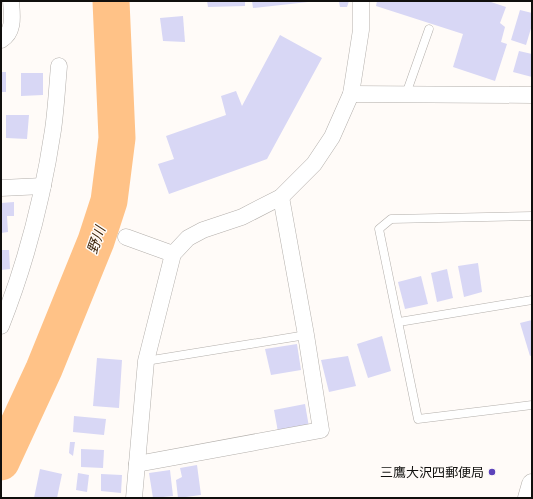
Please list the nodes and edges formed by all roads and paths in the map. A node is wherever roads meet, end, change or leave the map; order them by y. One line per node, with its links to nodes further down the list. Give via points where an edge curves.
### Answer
1 (11, 1): 4 (street, via 12,22 9,34)
2 (361, 1): 6 (street, via 361,30)
3 (429, 29): 7 (lane)
4 (1, 40)
5 (59, 66): 9 (street, via 54,129)
6 (351, 94): 7 (street); 11 (street, via 332,137 314,164)
7 (406, 94): 8 (street)
8 (532, 96)
9 (43, 186): 10 (street); 16 (street, via 28,248)
10 (1, 188)
11 (281, 197): 14 (street, via 242,217 202,230 188,238); 19 (street)
12 (532, 216): 17 (lane, via 391,219 379,229)
13 (126, 237): 14 (street)
14 (174, 254): 20 (street)
15 (532, 300): 17 (lane)
16 (5, 305): 18 (street)
17 (399, 322): 21 (lane, via 418,419)
18 (1, 326)
19 (306, 335): 20 (lane); 22 (street, via 321,430)
20 (146, 361): 22 (street)
21 (532, 405)
22 (137, 464): 24 (street)
23 (532, 484): 25 (street)
24 (134, 498)
25 (528, 498)

